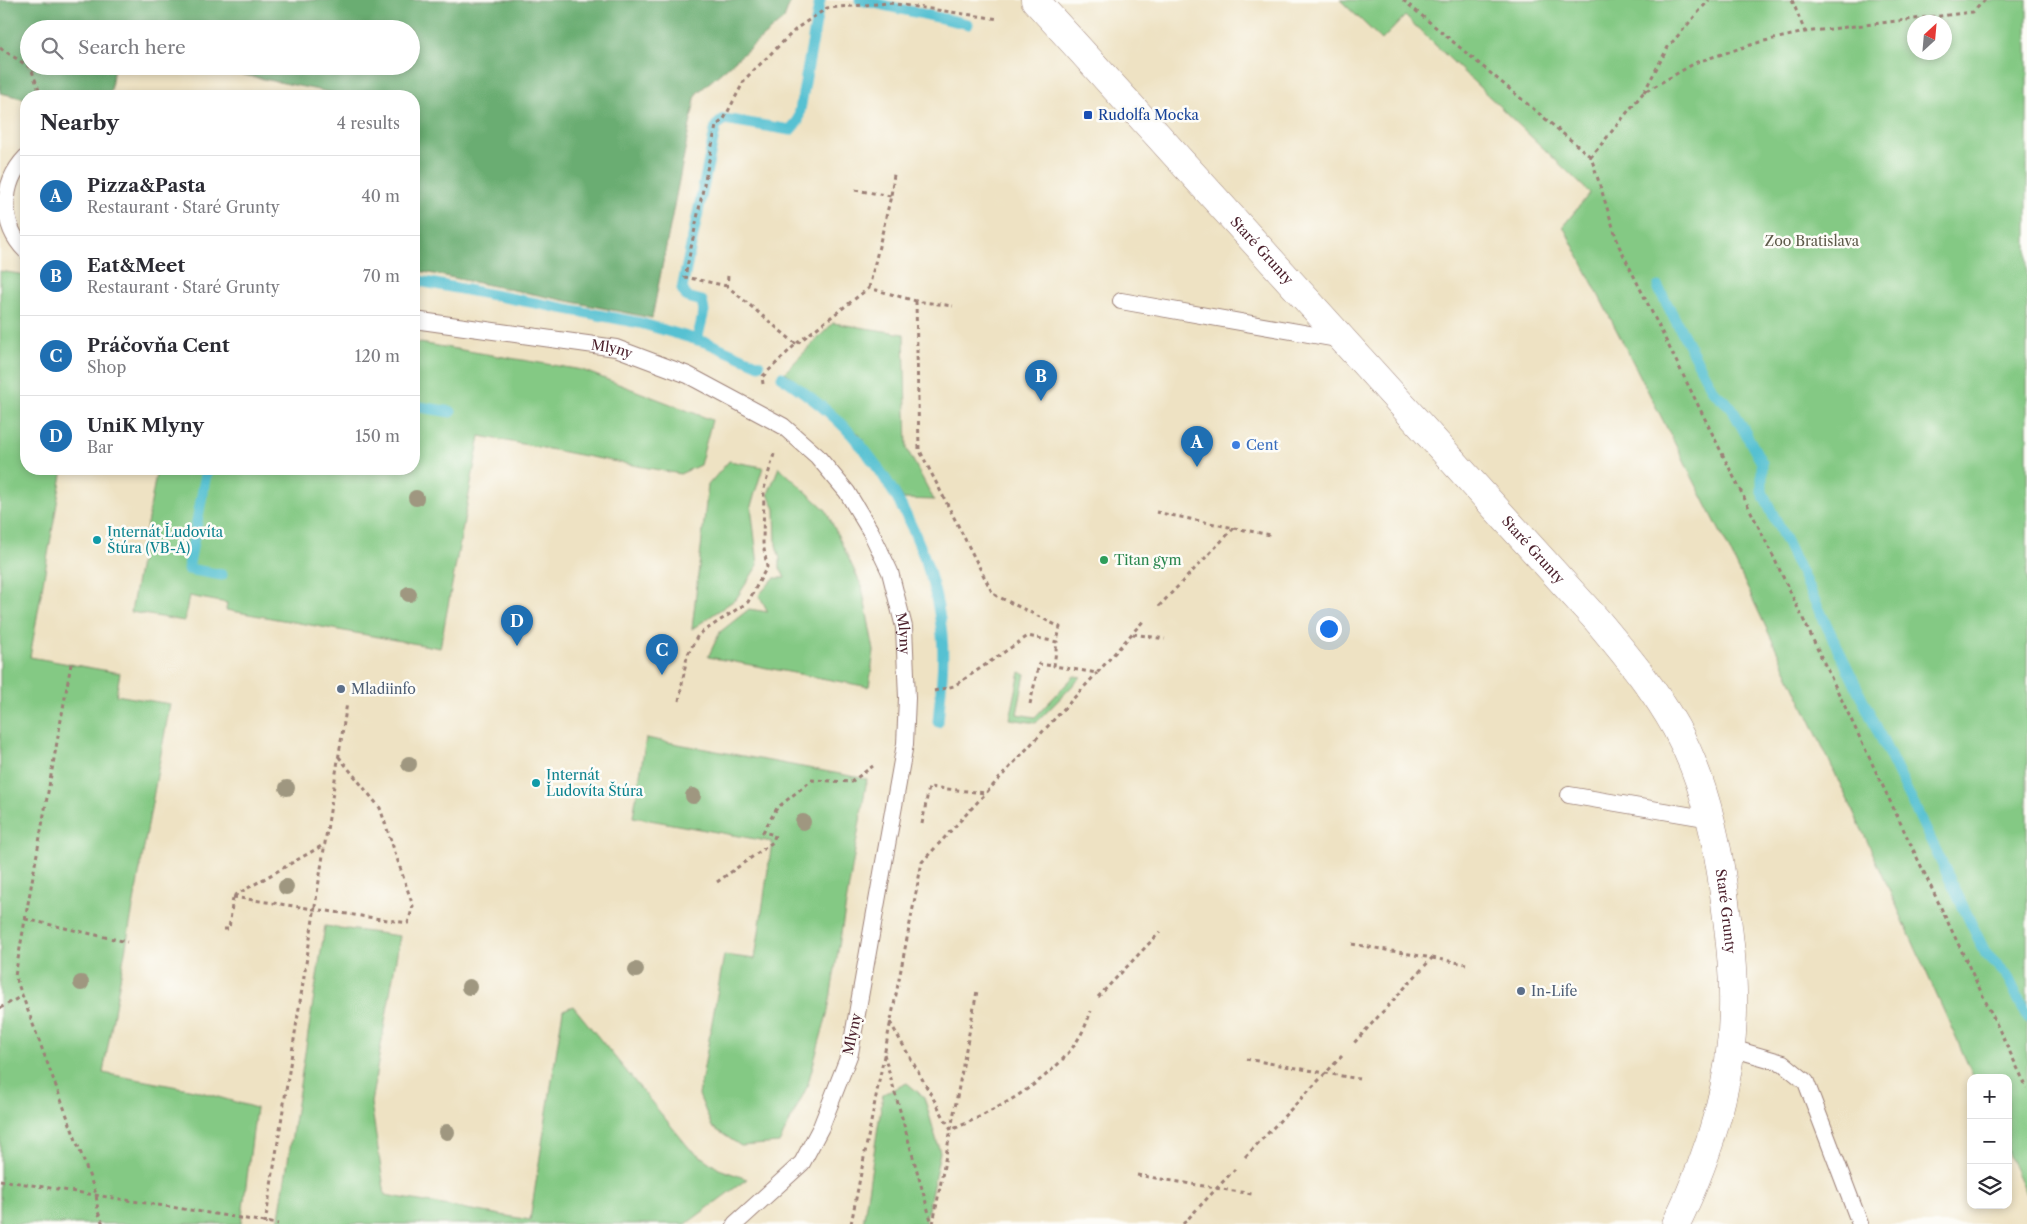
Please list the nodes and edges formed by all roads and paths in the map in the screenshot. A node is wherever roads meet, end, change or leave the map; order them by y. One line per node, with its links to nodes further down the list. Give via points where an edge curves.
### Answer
1 (1035, 0): 26 (street, Staré Grunty)
2 (1403, 0): 13 (path)
3 (1709, 0): 12 (path, via 1668,47)
4 (1792, 0): 7 (path)
5 (1985, 0): 7 (path, via 1973,12)
6 (999, 19): 20 (path, via 889,3 827,8 797,28 745,79 724,119 716,126 685,277)
7 (1805, 32): 12 (path, via 1697,62)
8 (0, 48): 9 (path)
9 (20, 61)
10 (34, 75): 11 (path)
11 (39, 90)
12 (1643, 93): 13 (path)
13 (1592, 157): 73 (path, via 1619,246 1773,556)
14 (20, 163): 18 (lane, via 4,186 2,209 7,229)
15 (894, 174): 17 (path)
16 (855, 190): 17 (path)
17 (891, 196): 21 (path)
18 (20, 246)
19 (728, 276): 20 (path)
20 (727, 286): 21 (path, via 796,344)
21 (869, 288): 22 (path)
22 (916, 301): 24 (path); 35 (path, via 919,448 993,594 1060,627)
23 (1121, 301): 26 (lane)
24 (953, 306)
25 (420, 321): 85 (lane, Mlyny, via 616,348 688,375 783,426 817,456 847,492 890,572 904,627 906,744 850,1053 821,1127 802,1163)
26 (1345, 341): 47 (street, Staré Grunty, via 1553,570 1639,670 1677,729)
27 (775, 448): 40 (path, via 764,489 763,543 767,568 748,602 698,635 687,656)
28 (1156, 512): 29 (path)
29 (1234, 528): 30 (path); 31 (path)
30 (1271, 535)
31 (1158, 606)
32 (1145, 620): 33 (path)
33 (1132, 634): 34 (path); 38 (path)
34 (1165, 639)
35 (1057, 642): 37 (path); 39 (path, via 1028,636 954,686)
36 (72, 664): 53 (path)
37 (1054, 666): 38 (path); 42 (path, via 1039,664)
38 (1097, 673): 45 (path)
39 (934, 691)
40 (679, 701)
41 (347, 703): 43 (path)
42 (1030, 704)
43 (338, 756): 49 (path); 52 (path, via 380,808 413,906 408,923)
44 (876, 763): 50 (path, via 851,782 812,780 777,808 763,832 775,835 772,842)
45 (985, 793): 48 (path, via 929,787); 65 (path, via 922,862)
46 (1569, 795): 47 (lane)
47 (1711, 819): 67 (street, Staré Grunty, via 1729,933 1733,1011)
48 (922, 824)
49 (326, 844): 51 (path); 52 (path)
50 (717, 882)
51 (233, 896): 52 (path); 54 (path, via 228,929)
52 (316, 910): 82 (path)
53 (25, 919): 56 (path); 61 (path, via 15,976)
54 (224, 929)
55 (1160, 932): 62 (path)
56 (127, 942)
57 (1352, 944): 58 (path)
58 (1432, 958): 59 (path); 66 (path)
59 (1466, 964)
60 (977, 991): 74 (path)
61 (22, 996): 63 (path); 80 (path)
62 (1098, 998)
63 (0, 1008)
64 (1091, 1011): 74 (path, via 1080,1036 1053,1068 1000,1107)
65 (890, 1022): 68 (path); 74 (path)
66 (1354, 1043)
67 (1731, 1048): 89 (street, Staré Grunty, via 1715,1126 1690,1196); 90 (lane, via 1783,1063 1806,1082)
68 (884, 1054): 86 (path); 87 (path)
69 (1342, 1056): 71 (path)
70 (1246, 1058): 71 (path)
71 (1326, 1073): 72 (path); 75 (path)
72 (1359, 1079)
73 (2027, 1088)
74 (951, 1130): 87 (path)
75 (1245, 1157)
76 (1235, 1169): 79 (path)
77 (1137, 1175): 79 (path)
78 (0, 1180): 80 (path)
79 (1216, 1189): 81 (path); 88 (path)
80 (96, 1194): 82 (path); 83 (path)
81 (1252, 1194)
82 (265, 1222): 84 (path)
83 (103, 1224)
84 (278, 1224)
85 (735, 1224)
86 (851, 1224)
87 (932, 1224)
88 (1183, 1224)
89 (1676, 1224)
90 (1860, 1224)

